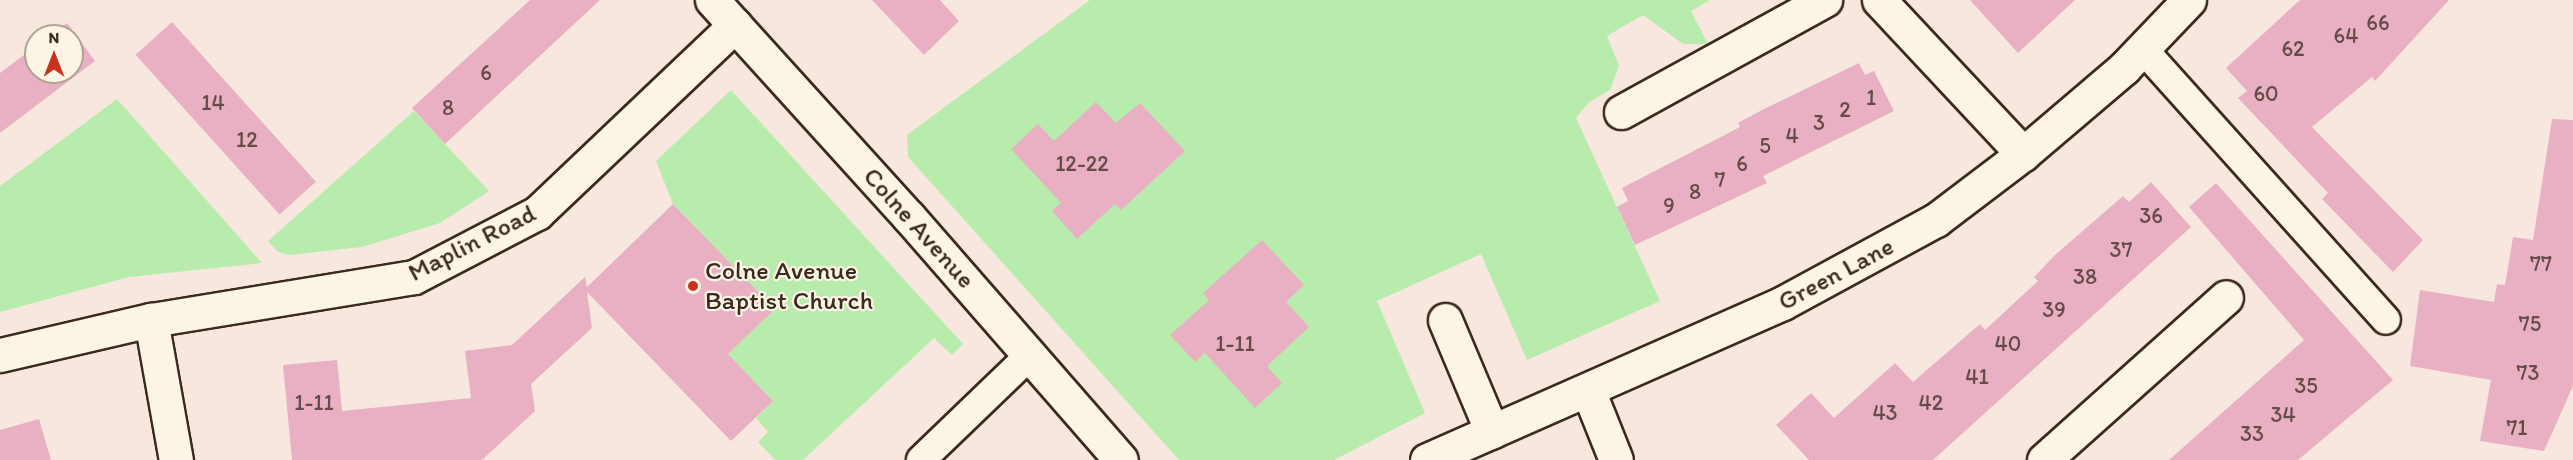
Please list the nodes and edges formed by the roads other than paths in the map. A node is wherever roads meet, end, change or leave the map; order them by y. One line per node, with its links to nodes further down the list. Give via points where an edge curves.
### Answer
1 (712, 0): 5 (street, Colne Avenue)
2 (1826, 0): 7 (street)
3 (1879, 0): 8 (street)
4 (2189, 0): 6 (street, Green Lane)
5 (735, 25): 10 (street, Maplin Road, via 537,213 414,277); 13 (street, Colne Avenue)
6 (2142, 48): 8 (street, Green Lane); 12 (lane)
7 (1621, 112)
8 (2023, 154): 15 (street, Green Lane, via 1936,220 1803,292)
9 (2226, 297): 17 (street)
10 (151, 320): 14 (street, Maplin Road); 18 (street)
11 (1445, 320): 16 (street)
12 (2386, 320)
13 (1031, 354): 19 (lane); 20 (street, Colne Avenue)
14 (0, 355)
15 (1588, 390): 16 (street, Green Lane); 22 (street)
16 (1492, 432): 21 (street, Green Lane)
17 (2055, 457)
18 (176, 460)
19 (921, 460)
20 (1121, 460)
21 (1427, 460)
22 (1616, 460)

